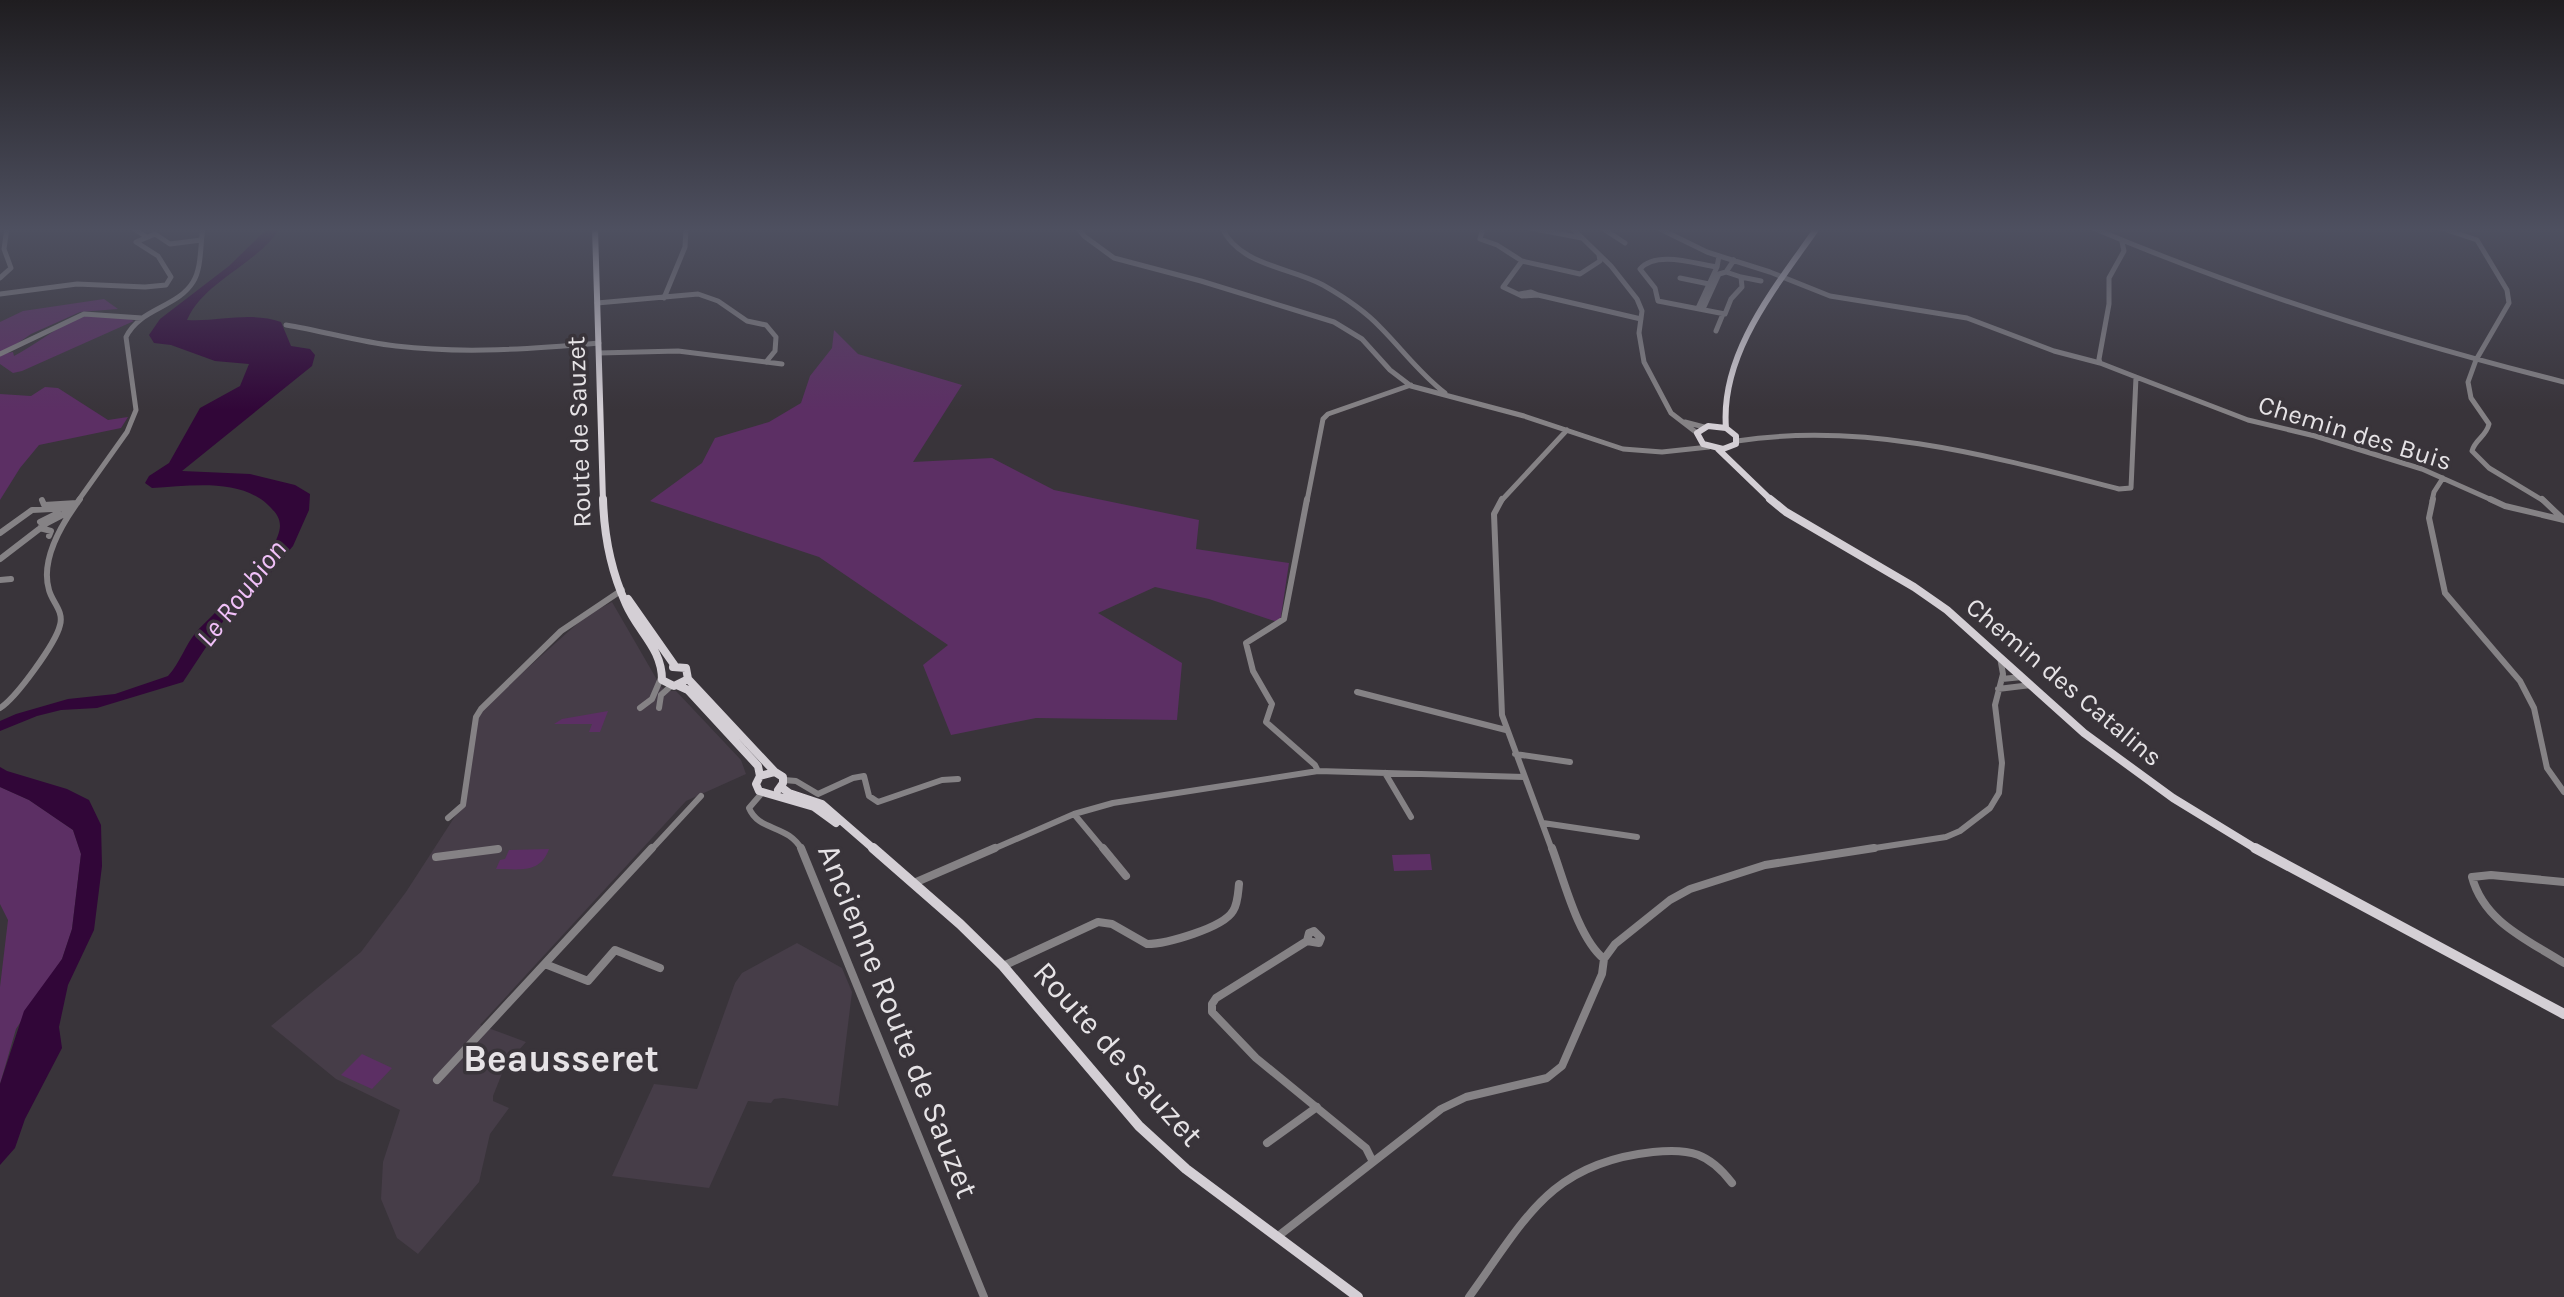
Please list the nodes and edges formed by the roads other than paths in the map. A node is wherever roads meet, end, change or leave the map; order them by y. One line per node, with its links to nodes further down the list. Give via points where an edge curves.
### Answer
1 (38, 289): 18 (street)
2 (186, 289): 23 (street)
3 (597, 289): 20 (main road, Route de Sauzet)
4 (668, 289): 19 (street)
5 (1225, 289): 36 (street, via 1334,322 1362,339)
6 (1328, 289): 37 (street, via 1383,329 1426,379)
7 (1507, 289): 24 (street)
8 (1628, 289): 24 (street, via 1637,299)
9 (1655, 289): 21 (street, via 1658,301)
10 (1707, 289): 21 (street)
11 (1711, 289): 21 (street)
12 (1741, 289): 22 (street)
13 (1777, 289): 38 (main road, via 1736,359)
14 (1812, 289): 32 (street, Chemin des Buis, via 1843,300 1979,321 2054,351)
15 (2109, 289): 32 (street)
16 (2254, 289): 30 (street)
17 (2507, 289): 30 (street, via 2509,303)
18 (0, 293)
19 (664, 298): 20 (street); 31 (street, via 714,297 750,326 766,326 776,337 775,351)
20 (597, 303): 27 (main road, Route de Sauzet)
21 (1700, 309): 22 (street)
22 (1723, 314): 26 (street)
23 (142, 318): 29 (street, via 84,314); 52 (street, via 126,337 136,410 127,432)
24 (1641, 319): 43 (street, via 1644,362 1663,402)
25 (286, 325): 27 (street, via 419,347 493,351)
26 (1716, 331)
27 (599, 343): 28 (main road, Route de Sauzet)
28 (599, 353): 31 (street, via 678,351); 60 (main road, Route de Sauzet, via 604,525)
29 (0, 354)
30 (2476, 360): 35 (street); 53 (street, via 2468,382 2471,398 2489,424 2487,433 2472,447 2474,454 2539,496)
31 (766, 362): 33 (street)
32 (2100, 363): 34 (street, Chemin des Buis)
33 (782, 364)
34 (2136, 377): 44 (street, via 2133,485 2126,490 1975,452 1909,441); 50 (street, Chemin des Buis, via 2248,420 2315,436)
35 (2564, 382)
36 (1411, 385): 37 (street); 77 (street, via 1323,419 1284,619 1246,643 1252,671 1272,704 1266,722)
37 (1450, 396): 41 (street)
38 (1724, 414): 39 (main road); 40 (main road)
39 (1713, 426): 40 (main road); 43 (main road)
40 (1726, 428): 42 (main road)
41 (1567, 430): 48 (street, via 1623,449); 74 (street, via 1494,514)
42 (1734, 433): 44 (street); 45 (main road)
43 (1700, 434): 46 (main road); 48 (street)
44 (1763, 437): 45 (street)
45 (1735, 444): 47 (main road); 49 (main road)
46 (1709, 447): 47 (main road); 48 (street)
47 (1718, 449): 49 (main road, Chemin des Catalins)
48 (1679, 450)
49 (1734, 463): 61 (main road, Chemin des Catalins, via 1779,508 1926,595)
50 (2443, 478): 53 (street, Chemin des Buis, via 2505,506); 84 (street, via 2434,492 2429,518 2445,593 2519,681 2534,708 2547,768)
51 (42, 500): 52 (street, via 44,505)
52 (72, 508): 54 (street); 55 (street, via 32,509); 71 (street, via 46,575 61,623 12,701)
53 (2564, 520)
54 (40, 525): 56 (street, via 51,531); 57 (street)
55 (0, 533)
56 (49, 536)
57 (0, 559)
58 (11, 579): 59 (street)
59 (0, 580)
60 (622, 590): 62 (main road, Route de Sauzet); 63 (main road, Route de Sauzet); 89 (street, via 561,631 481,709 463,805)
61 (2000, 657): 64 (main road, Chemin des Catalins); 66 (street)
62 (675, 666): 63 (main road); 65 (main road, Route de Sauzet, via 686,668)
63 (662, 674): 68 (main road); 72 (street, via 652,699)
64 (2022, 677): 66 (street); 67 (main road, Chemin des Catalins)
65 (688, 679): 68 (main road); 78 (main road)
66 (2002, 679): 69 (street)
67 (2031, 685): 69 (street); 105 (main road, Chemin des Catalins, via 2107,751 2231,834)
68 (674, 686): 73 (street, via 659,697); 80 (main road, via 688,690 758,766)
69 (1998, 689): 100 (street, via 2001,783 1990,808 1960,831 1937,839 1765,865 1690,889 1615,944)
70 (1357, 692): 74 (street)
71 (0, 708)
72 (640, 708)
73 (659, 708)
74 (1506, 730): 75 (street)
75 (1515, 754): 76 (street); 81 (street)
76 (1570, 762)
77 (1318, 771): 79 (street); 87 (street, via 1113,803)
78 (775, 772): 80 (main road); 83 (main road, Route de Sauzet)
79 (1385, 773): 81 (street); 88 (street)
80 (760, 776): 85 (main road, via 756,784)
81 (1524, 777): 90 (street)
82 (958, 779): 83 (street, via 942,780 883,802 869,796 864,776 818,794 796,781)
83 (783, 783): 85 (main road); 94 (main road, Route de Sauzet, via 785,792 822,804)
84 (2564, 792)
85 (766, 793): 94 (main road, Route de Sauzet, via 814,807); 112 (street, Ancienne Route de Sauzet, via 749,808 751,816 797,840)
86 (701, 796): 102 (street)
87 (1074, 814): 95 (street); 97 (street)
88 (1411, 817)
89 (448, 818)
90 (1543, 823): 91 (street); 100 (street, via 1585,934)
91 (1637, 837)
92 (498, 849): 93 (street)
93 (436, 857)
94 (882, 859): 97 (main road, Route de Sauzet)
95 (1126, 876)
96 (2564, 882): 101 (street, via 2472,877 2473,890 2483,905)
97 (912, 884): 103 (main road, Route de Sauzet)
98 (1239, 884): 103 (street, via 1231,914 1163,943 1149,944 1108,921 1098,922)
99 (1307, 941): 107 (street, via 1216,998 1212,1012 1256,1058)
100 (1604, 958): 109 (street, via 1602,974 1555,1073 1466,1097 1441,1109)
101 (2564, 963)
102 (545, 964): 104 (street, via 588,981 615,950); 106 (street)
103 (1003, 966): 111 (main road, Route de Sauzet, via 1139,1126 1186,1169)
104 (660, 968)
105 (2564, 1014)
106 (438, 1080)
107 (1317, 1107): 108 (street); 109 (street, via 1366,1147)
108 (1267, 1143)
109 (1372, 1160): 111 (street)
110 (1732, 1183): 114 (street, via 1717,1162 1699,1153 1674,1151 1625,1155 1574,1172 1539,1201)
111 (1277, 1237): 113 (main road, Route de Sauzet)
112 (984, 1297)
113 (1358, 1297)
114 (1469, 1297)

